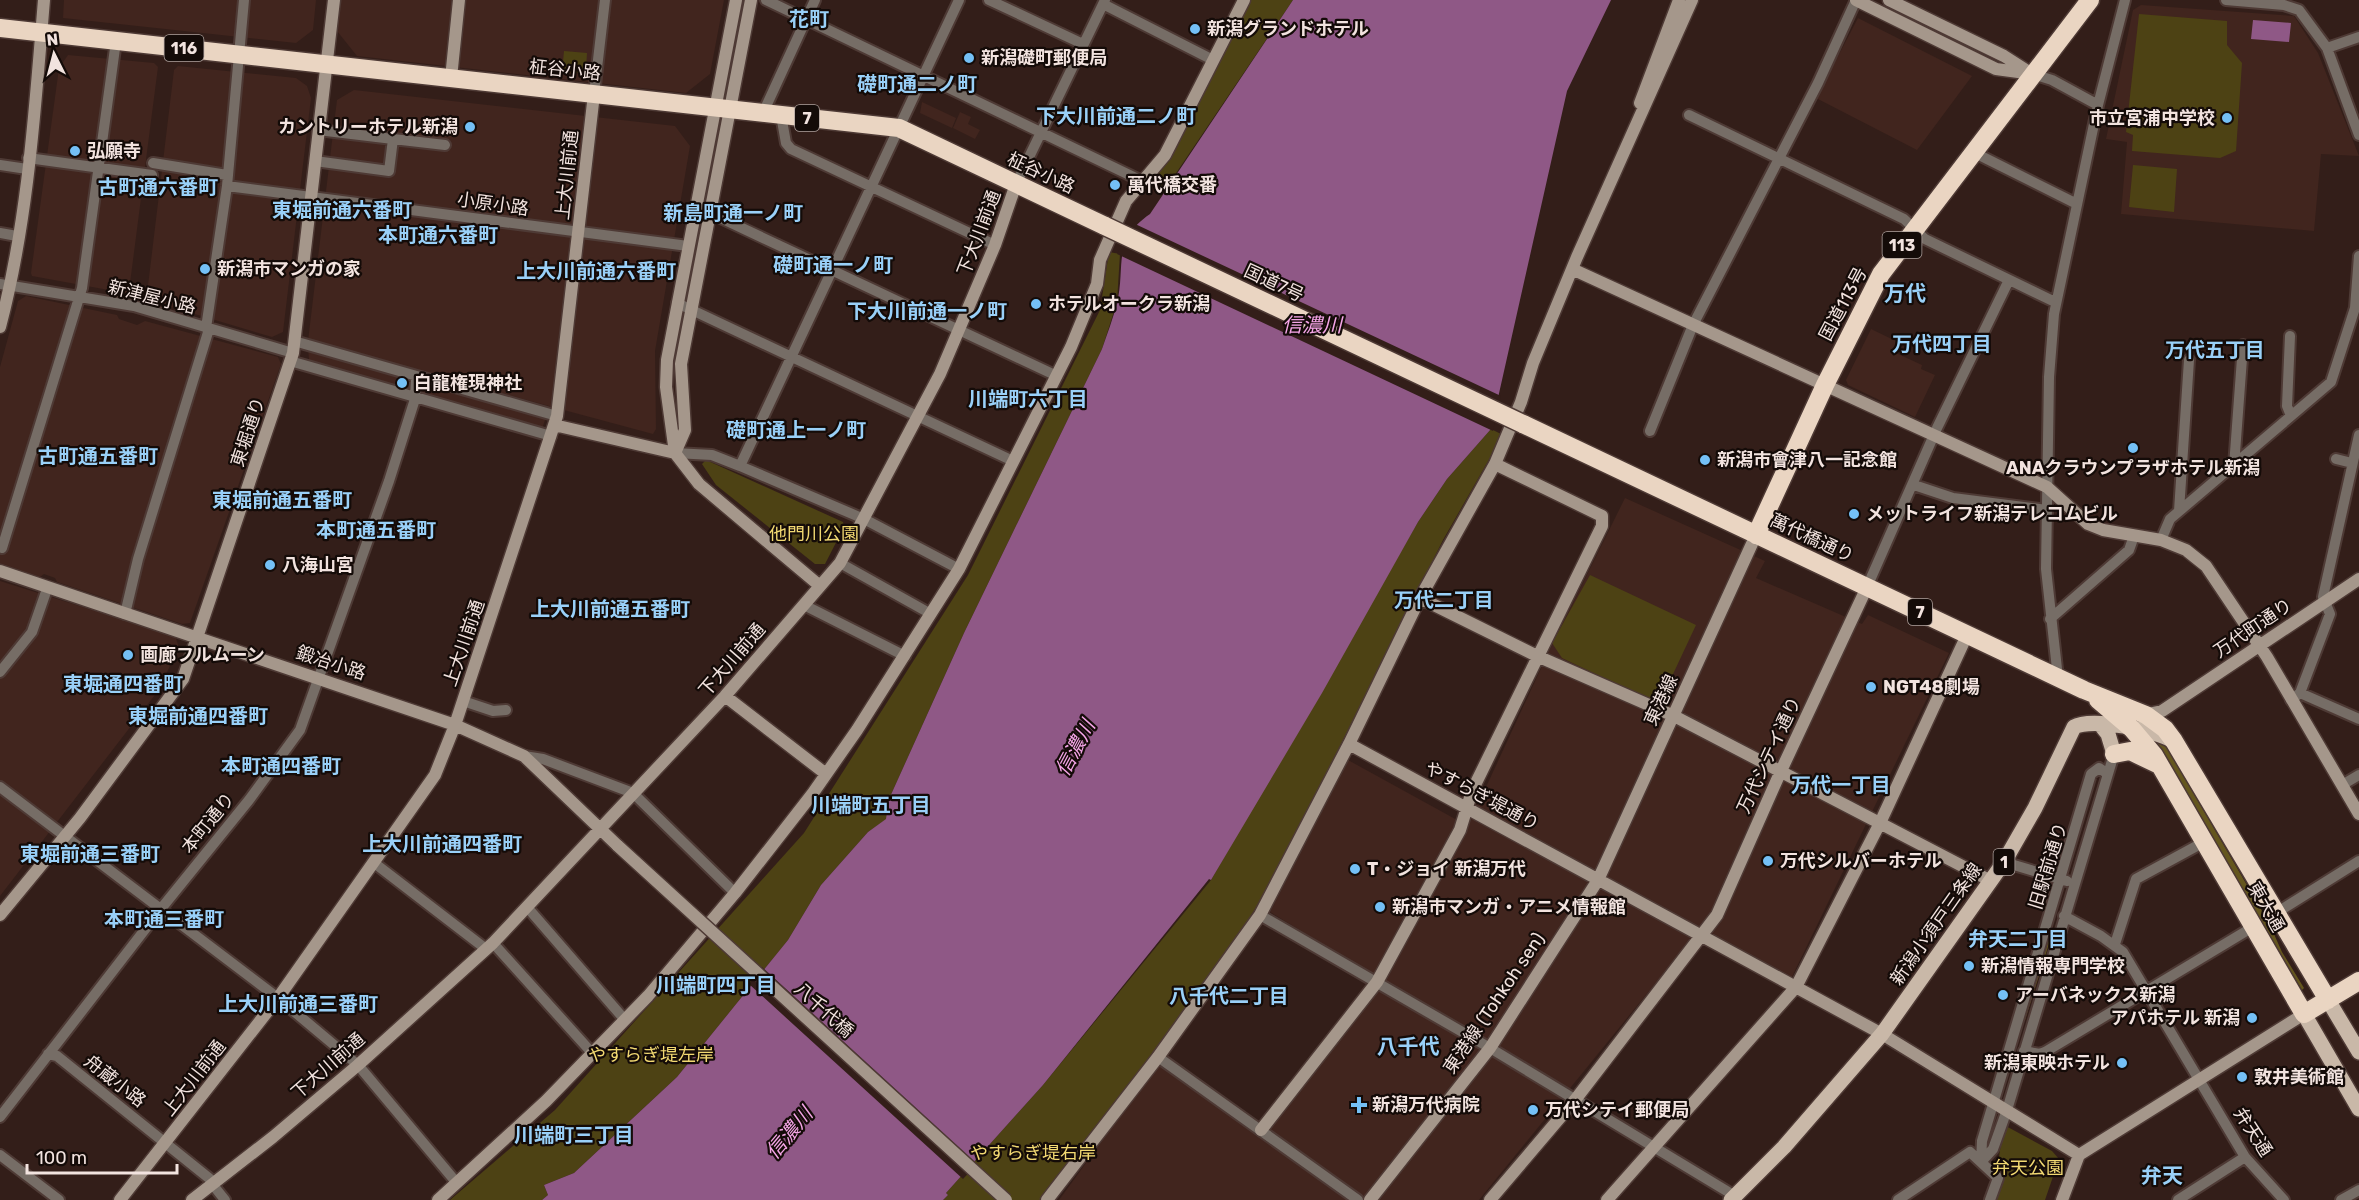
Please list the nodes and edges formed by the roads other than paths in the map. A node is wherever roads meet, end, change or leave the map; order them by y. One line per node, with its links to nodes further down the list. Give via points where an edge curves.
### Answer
1 (44, 0): 23 (street)
2 (244, 0): 28 (street)
3 (334, 0): 30 (street, 東堀通り)
4 (459, 0): 33 (street)
5 (605, 0): 34 (street, 上大川前通)
6 (736, 0): 36 (street)
7 (751, 0): 36 (street)
8 (766, 0): 21 (street)
9 (815, 0): 21 (street)
10 (959, 0): 32 (street)
11 (989, 0): 26 (street)
12 (1244, 0): 29 (street)
13 (1679, 0): 39 (street)
14 (1692, 0): 39 (street, via 1667,61)
15 (1856, 0): 31 (street, via 1996,69); 47 (street)
16 (1889, 0): 31 (street)
17 (2090, 0): 31 (highway, 国道113号 / 113)
18 (2125, 0): 35 (street)
19 (2226, 0): 27 (street, via 2295,8)
20 (1104, 2): 26 (street, 下大川前通); 29 (street)
21 (806, 19): 32 (street); 37 (street)
22 (0, 28): 23 (highway, 柾谷小路 / 116)
23 (42, 33): 25 (highway, 柾谷小路 / 116); 50 (street)
24 (2359, 37): 27 (street)
25 (116, 41): 28 (highway, 柾谷小路 / 116); 52 (street)
26 (1083, 44): 42 (street, 下大川前通)
27 (2327, 48): 43 (street)
28 (239, 55): 30 (highway, 柾谷小路 / 116); 54 (street)
29 (1213, 60): 55 (street, via 1165,155)
30 (327, 64): 33 (highway, 柾谷小路 / 116); 41 (street, 東堀通り)
31 (2033, 74): 35 (street); 46 (highway, 国道113号 / 113)
32 (925, 76): 40 (street); 42 (street)
33 (451, 78): 34 (highway, 柾谷小路 / 7)
34 (594, 94): 36 (highway, 柾谷小路 / 7); 64 (street, 上大川前通)
35 (2098, 105): 59 (street)
36 (722, 109): 37 (highway, 柾谷小路 / 7); 60 (street); 67 (street)
37 (772, 114): 40 (highway, 柾谷小路 / 7); 57 (street, via 791,149)
38 (1689, 115): 47 (street)
39 (1633, 127): 69 (street)
40 (899, 128): 56 (highway, 柾谷小路 / 7); 57 (street)
41 (318, 130): 44 (street); 48 (street, 東堀通り)
42 (1040, 131): 55 (street); 56 (street, 下大川前通)
43 (2359, 135)
44 (393, 139): 45 (street); 48 (street, via 389,171)
45 (445, 145)
46 (1975, 153): 59 (street); 62 (highway, 国道113号 / 113)
47 (1780, 159): 62 (street, via 1904,219); 77 (street)
48 (315, 161): 58 (street, 東堀通り)
49 (153, 163): 54 (street, 小原小路)
50 (28, 164): 51 (street); 52 (street); 65 (street)
51 (0, 165)
52 (98, 167): 53 (street); 73 (street)
53 (152, 175)
54 (227, 181): 58 (street, 小原小路); 79 (street)
55 (1142, 181): 86 (street, via 1122,211 1100,260 1097,284)
56 (1016, 184): 61 (highway, 柾谷小路 / 7); 66 (street, 下大川前通)
57 (872, 185): 66 (street); 70 (street)
58 (311, 197): 64 (street, 小原小路); 83 (street, 東堀通り)
59 (2077, 204): 74 (street)
60 (710, 213): 70 (street); 76 (street)
61 (1105, 226): 92 (highway, 国道7号 / 7, bridge)
62 (1915, 228): 71 (street, via 1925,238); 88 (highway, 国道113号 / 113, via 1881,274)
63 (0, 233): 65 (street)
64 (579, 233): 67 (street, 小原小路); 93 (street, 上大川前通)
65 (17, 236): 72 (street)
66 (995, 245): 80 (street, 下大川前通)
67 (688, 246): 75 (street)
68 (2359, 256): 91 (street, via 2355,308 2331,382)
69 (1572, 269): 77 (street); 101 (street)
70 (832, 270): 80 (street); 84 (street)
71 (2009, 280): 74 (street); 96 (street)
72 (5, 285): 73 (street, 新津屋小路); 78 (street)
73 (78, 298): 79 (street, 新津屋小路, via 134,306); 112 (street)
74 (2055, 302): 105 (street)
75 (677, 303): 76 (street); 97 (street, via 666,387)
76 (691, 307): 84 (street); 97 (street, via 681,364 686,430)
77 (1694, 325): 88 (street); 94 (street)
78 (0, 327)
79 (207, 328): 83 (street, 新津屋小路); 123 (street)
80 (960, 330): 86 (street); 90 (street, 下大川前通)
81 (2290, 336): 91 (street)
82 (2243, 345): 103 (street)
83 (292, 352): 87 (street); 89 (street); 127 (street, 東堀通り)
84 (792, 355): 90 (street); 102 (street)
85 (2189, 360): 107 (street)
86 (1057, 376): 99 (street)
87 (416, 377): 89 (street, 本町通り); 93 (street)
88 (1825, 385): 96 (street); 109 (highway, 国道113号 / 113)
89 (415, 399): 93 (street); 133 (street, 本町通り)
90 (918, 416): 99 (street); 108 (street, 下大川前通)
91 (2291, 416): 103 (street)
92 (1522, 424): 109 (highway, 萬代橋通り / 7)
93 (554, 426): 97 (street); 137 (street, 上大川前通)
94 (1650, 431)
95 (2359, 435): 100 (street)
96 (1935, 436): 104 (street); 105 (street)
97 (675, 453): 102 (street, via 712,455); 117 (street, via 699,484)
98 (2336, 459): 100 (street)
99 (1013, 461): 114 (street)
100 (2352, 463): 121 (street)
101 (1495, 464): 120 (street); 130 (street, via 1602,516 1602,526)
102 (740, 466): 108 (street)
103 (2234, 466): 107 (street)
104 (1914, 485): 106 (street, via 1953,498); 118 (street)
105 (2047, 487): 106 (street); 110 (street, via 2088,524)
106 (2047, 510): 125 (street)
107 (2180, 511): 111 (street, via 2170,519)
108 (864, 519): 113 (street, 下大川前通); 114 (street)
109 (1756, 535): 118 (highway, 萬代橋通り / 7); 143 (street, 東港線)
110 (2134, 536): 111 (street); 125 (street, via 2129,550)
111 (2161, 540): 128 (street, via 2186,550 2206,566)
112 (2, 548)
113 (840, 563): 117 (street, 下大川前通); 124 (street)
114 (959, 569): 124 (street)
115 (0, 571): 119 (street, 鍛冶小路)
116 (2359, 579): 121 (street, 万代町通り)
117 (820, 586): 122 (street, 下大川前通)
118 (1867, 587): 126 (highway, 萬代橋通り / 7); 153 (street, 万代シテイ通り)
119 (47, 589): 123 (street, 鍛冶小路); 131 (street, via 32,632)
120 (1420, 598): 130 (street); 149 (street)
121 (2325, 601): 128 (street, 万代町通り); 136 (street, via 2330,614)
122 (804, 604): 129 (street); 135 (street, 下大川前通)
123 (125, 614): 127 (street, 鍛冶小路)
124 (931, 614): 129 (street)
125 (2050, 619): 132 (street)
126 (1967, 635): 132 (highway, 萬代橋通り / 7); 162 (street)
127 (198, 638): 133 (street, 鍛冶小路); 164 (street, 東堀通り, via 183,679)
128 (2259, 645): 136 (street); 140 (street, 万代町通り)
129 (905, 656): 154 (street)
130 (1538, 656): 143 (street); 160 (street)
131 (0, 672)
132 (2058, 678): 134 (highway, 萬代橋通り / 7)
133 (320, 679): 146 (street, 鍛冶小路); 176 (street, 本町通り, via 300,730)
134 (2084, 690): 138 (highway, 萬代橋通り / 7); 139 (highway, 萬代橋通り / 7)
135 (725, 696): 154 (street); 159 (street, 下大川前通)
136 (2296, 696): 144 (street); 157 (street)
137 (463, 701): 141 (street, via 493,711); 146 (street, 上大川前通)
138 (2106, 706): 142 (street, via 2121,713); 147 (highway, 萬代橋通り / 7)
139 (2130, 707): 140 (street); 142 (highway, 萬代橋通り / 7)
140 (2168, 708): 142 (street, 万代町通り); 148 (street, via 2168,726)
141 (506, 710)
142 (2146, 715): 148 (highway, 東大通 / 7)
143 (1674, 716): 153 (street); 171 (street, 東港線)
144 (2359, 719)
145 (2100, 724): 147 (main road, 新潟小須戸三条線 / 1); 150 (main road, via 2108,734); 169 (main road, 新潟小須戸三条線 / 1, via 2083,724 2071,731)
146 (456, 725): 151 (street, 鍛冶小路); 168 (street, 上大川前通, via 435,775)
147 (2132, 729): 148 (main road, 新潟小須戸三条線 / 1); 152 (highway, 東大通 / 7)
148 (2174, 741): 177 (highway, 東大通 / 7)
149 (1349, 744): 160 (street, やすらぎ堤通り); 179 (street)
150 (2114, 754): 152 (highway, via 2135,752); 155 (street)
151 (524, 756): 159 (street, via 543,759); 163 (street, 鍛冶小路)
152 (2161, 766): 165 (highway, 東大通 / 7)
153 (1780, 773): 162 (street); 183 (street, 万代シテイ通り, via 1717,915)
154 (826, 774): 174 (street)
155 (2108, 774): 170 (street, 旧駅前通り, via 2099,768 2091,774); 173 (street)
156 (2359, 775): 157 (street)
157 (2342, 785): 161 (street)
158 (0, 787): 164 (street)
159 (633, 793): 163 (street, 下大川前通); 174 (street)
160 (1467, 808): 171 (street, やすらぎ堤通り); 187 (street, via 1460,830)
161 (2359, 814)
162 (1881, 823): 172 (street); 188 (street)
163 (601, 830): 166 (street, 鍛冶小路); 175 (street, 下大川前通)
164 (64, 836): 176 (street); 178 (street, 東堀通り)
165 (2204, 842): 182 (highway, 東大通 / 7); 184 (street, via 2136,879)
166 (618, 846): 224 (street, 八千代橋, bridge)
167 (2359, 861): 177 (street)
168 (373, 862): 185 (street); 190 (street, 上大川前通)
169 (2004, 862): 170 (street); 172 (main road, 新潟小須戸三条線 / 1)
170 (2061, 879): 173 (street); 181 (street, 旧駅前通り)
171 (1598, 880): 183 (street, やすらぎ堤通り); 195 (street, 東港線 (Tohkoh sen))
172 (1991, 881): 194 (main road, 新潟小須戸三条線 / 1)
173 (2074, 883): 180 (street)
174 (735, 893): 193 (street)
175 (527, 907): 185 (street, 下大川前通); 193 (street)
176 (160, 910): 190 (street); 198 (street, 本町通り)
177 (2276, 913): 191 (highway, 東大通 / 7)
178 (0, 915)
179 (1260, 915): 187 (street); 200 (street)
180 (2063, 921): 181 (street); 184 (street); 196 (street)
181 (2049, 922): 204 (street, 旧駅前通り)
182 (2253, 927): 189 (street); 192 (highway, 東大通 / 7)
183 (1702, 936): 188 (street, やすらぎ堤通り); 203 (street, 万代シテイ通り)
184 (2115, 944): 189 (street, 弁天通)
185 (490, 946): 199 (street); 201 (street, 下大川前通)
186 (2359, 981): 191 (highway)
187 (1377, 982): 195 (street); 208 (street)
188 (1796, 987): 194 (street, やすらぎ堤通り); 210 (street)
189 (2147, 992): 196 (street, via 2040,1054); 202 (street, 弁天通)
190 (278, 998): 201 (street); 209 (street, 上大川前通)
191 (2328, 1000): 192 (highway); 197 (main road, 東大通)
192 (2304, 1014): 202 (street); 205 (main road, 東大通)
193 (625, 1020): 199 (street)
194 (1882, 1034): 204 (street, やすらぎ堤通り); 218 (main road, 新潟小須戸三条線 / 1, via 1784,1147)
195 (1490, 1048): 203 (street); 227 (street, 東港線 (Tohkoh sen))
196 (2024, 1051): 206 (street)
197 (2359, 1052)
198 (48, 1054): 207 (street, 本町通り); 209 (street, 舟蔵小路, via 57,1056)
199 (593, 1054): 215 (street)
200 (1158, 1057): 208 (street); 225 (street)
201 (358, 1065): 215 (street); 216 (street, 下大川前通)
202 (2200, 1078): 212 (street); 213 (street, 弁天通)
203 (1575, 1100): 210 (street); 228 (street, 万代シテイ通り)
204 (1995, 1103): 206 (street, やすらぎ堤通り); 214 (street, 旧駅前通り, via 1982,1142)
205 (2359, 1109)
206 (2007, 1110): 212 (street, やすらぎ堤通り); 214 (street, via 1993,1149)
207 (0, 1117)
208 (1261, 1130): 226 (street)
209 (167, 1142): 216 (street, 舟蔵小路); 220 (street, 上大川前通)
210 (1655, 1147): 218 (street); 229 (street)
211 (0, 1155): 219 (street)
212 (2079, 1155): 232 (street)
213 (2245, 1157): 233 (street); 234 (street, 弁天通)
214 (1981, 1162): 230 (street, via 1970,1152); 231 (street, via 1998,1178)
215 (456, 1182): 223 (street)
216 (214, 1184): 221 (street, 下大川前通); 222 (street, 舟蔵小路)
217 (2359, 1190): 235 (street)
218 (1733, 1198)
219 (59, 1200)
220 (120, 1200)
221 (192, 1200)
222 (225, 1200)
223 (438, 1200)
224 (1006, 1200)
225 (1047, 1200)
226 (1358, 1200)
227 (1370, 1200)
228 (1490, 1200)
229 (1607, 1200)
230 (1898, 1200)
231 (1990, 1200)
232 (2061, 1200)
233 (2178, 1200)
234 (2284, 1200)
235 (2341, 1200)

